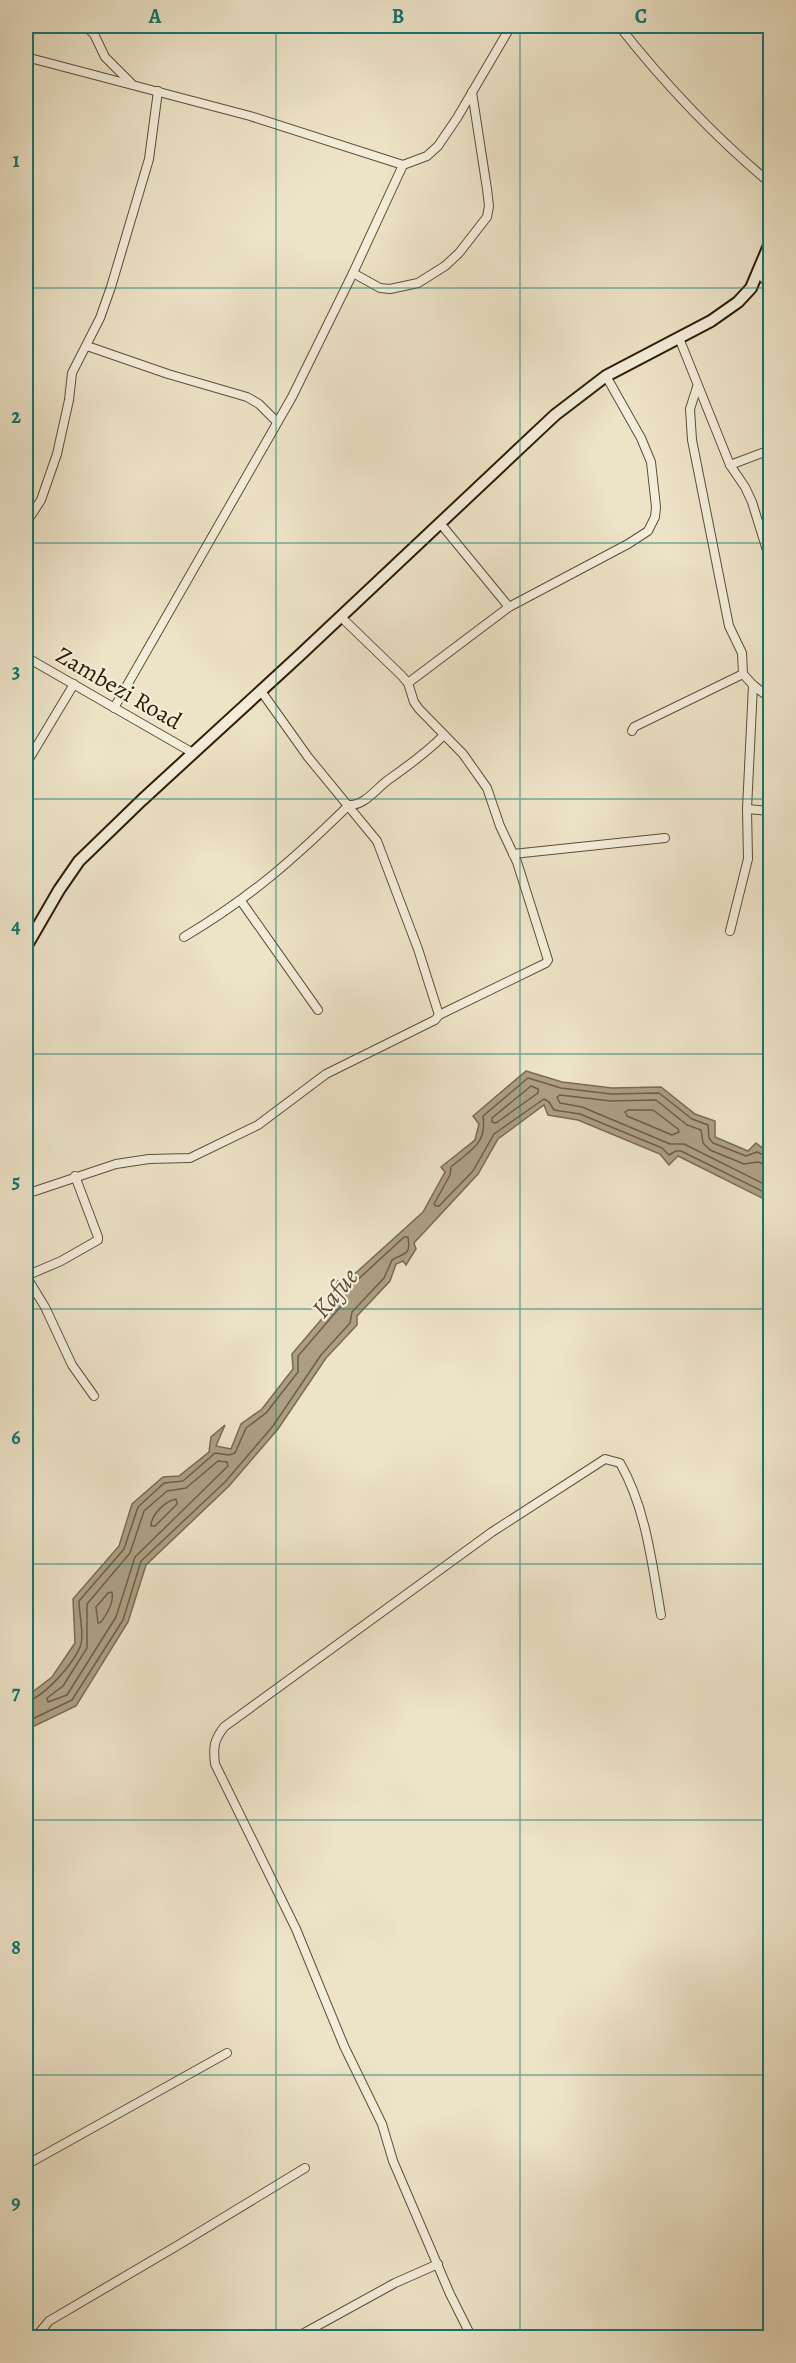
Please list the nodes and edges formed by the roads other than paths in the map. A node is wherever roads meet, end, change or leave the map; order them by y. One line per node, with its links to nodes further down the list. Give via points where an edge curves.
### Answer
1 (84, 26): 5 (street, via 94,34 105,57)
2 (511, 26): 7 (street)
3 (619, 26): 9 (street, via 729,148)
4 (26, 57): 5 (street)
5 (132, 84): 6 (street)
6 (158, 91): 8 (street); 15 (street, via 145,176 111,287)
7 (472, 92): 8 (street, via 438,146 427,156); 11 (street, via 487,189 487,217 459,253 418,283 390,290 369,284)
8 (403, 165): 11 (street)
9 (771, 183)
10 (771, 243): 12 (street)
11 (353, 273): 18 (street)
12 (759, 273): 13 (street); 14 (street, via 751,288 728,310)
13 (771, 286)
14 (679, 338): 16 (street); 17 (street)
15 (87, 346): 18 (street, via 247,397); 21 (street, via 72,373 64,429 46,488)
16 (606, 376): 22 (street, via 555,415); 24 (street, via 651,462 656,507 652,525 628,544)
17 (697, 387): 20 (street); 27 (street, via 690,409 692,440 725,608 742,654)
18 (277, 422): 33 (street)
19 (771, 450): 20 (street)
20 (730, 465): 23 (street, via 752,502)
21 (26, 523)
22 (440, 524): 24 (street); 25 (street)
23 (770, 558)
24 (509, 607): 28 (street)
25 (341, 616): 28 (street); 31 (street)
26 (26, 657): 29 (street, Zambezi Road)
27 (743, 674): 30 (street); 34 (street)
28 (408, 683): 35 (street, via 418,709)
29 (74, 684): 33 (street, Zambezi Road); 37 (street, via 33,752)
30 (753, 685): 32 (street); 39 (street)
31 (261, 691): 36 (street); 38 (street)
32 (771, 698)
33 (114, 708): 36 (street, Zambezi Road)
34 (632, 731)
35 (443, 736): 38 (street, via 365,800); 42 (street, via 463,754 488,788)
36 (193, 753): 46 (street, via 80,861)
37 (26, 771)
38 (349, 806): 43 (street, via 296,857); 48 (street, via 381,850)
39 (747, 809): 40 (street); 44 (street, via 748,859)
40 (771, 811)
41 (665, 838): 42 (street)
42 (513, 854): 48 (street, via 548,960)
43 (241, 901): 45 (street); 47 (street)
44 (730, 931)
45 (184, 937)
46 (26, 947)
47 (318, 1010)
48 (439, 1015): 49 (street, via 326,1074 258,1125 190,1158 116,1164)
49 (75, 1176): 50 (street); 51 (street, via 98,1240)
50 (26, 1194)
51 (26, 1276): 52 (street, via 72,1365)
52 (94, 1396)
53 (661, 1615): 57 (street, via 648,1541 628,1478 620,1463 605,1459 492,1532 224,1727 215,1738 213,1748 219,1771 296,1929 344,2046 382,2124 393,2161)
54 (227, 2053): 55 (street)
55 (26, 2165)
56 (304, 2168): 58 (street, via 49,2321)
57 (438, 2264): 59 (street); 60 (street)
58 (35, 2337)
59 (296, 2337)
60 (472, 2337)

